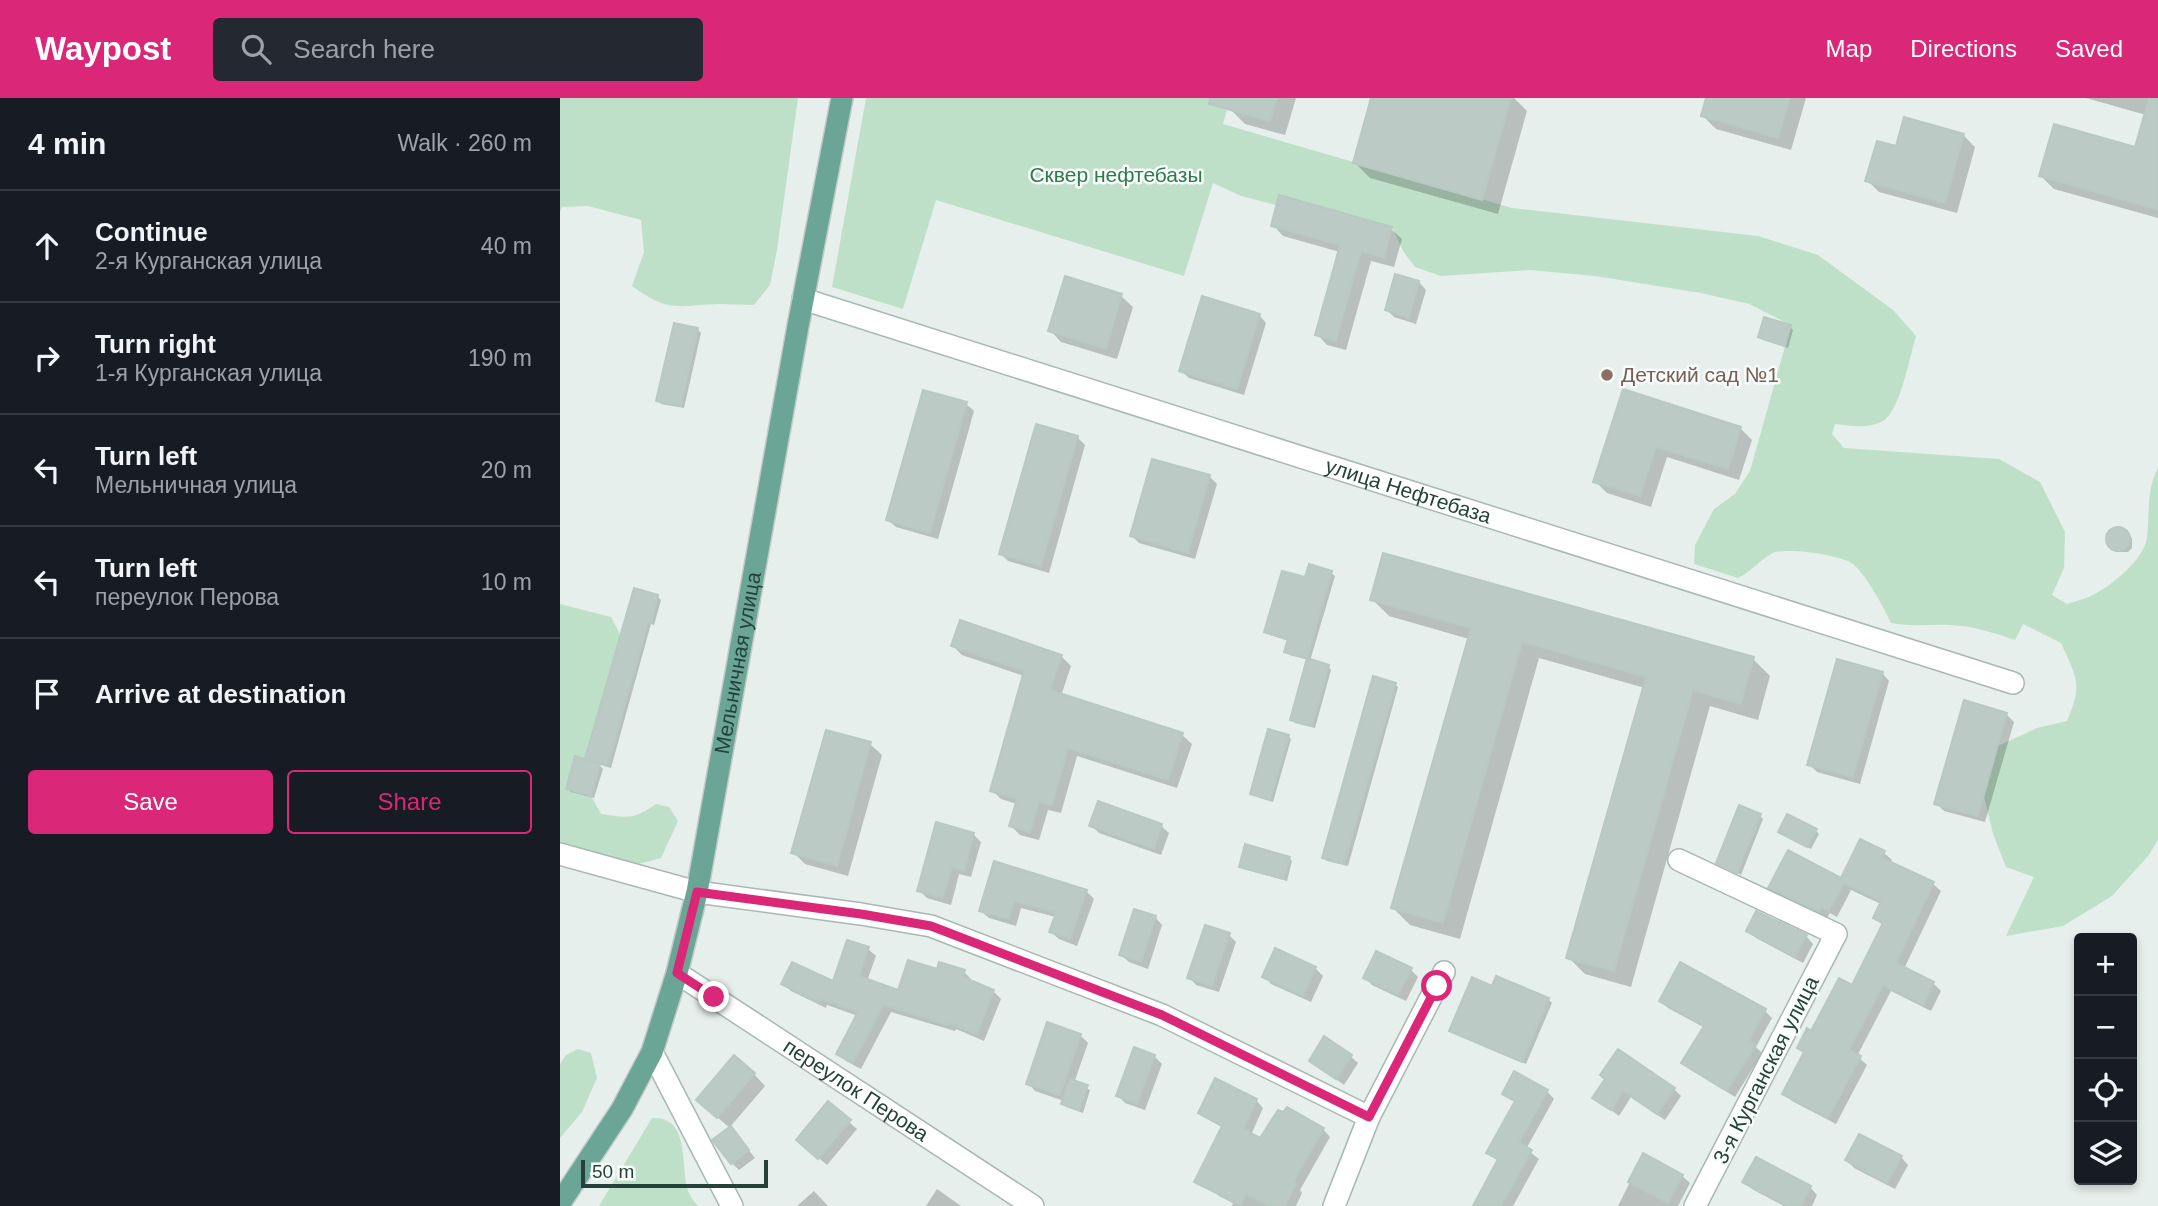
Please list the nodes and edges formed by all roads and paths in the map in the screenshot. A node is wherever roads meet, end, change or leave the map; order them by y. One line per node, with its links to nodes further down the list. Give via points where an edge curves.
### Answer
1 (842, 98): 2 (main road, Мельничная улица)
2 (803, 299): 3 (street, улица Нефтебаза); 6 (main road, Мельничная улица)
3 (2013, 683)
4 (560, 854): 6 (street)
5 (1679, 860): 15 (street, 3-я Курганская улица, via 1836,934)
6 (697, 892): 8 (main road, Мельничная улица); 10 (street, via 931,926 1162,1015)
7 (1444, 972): 10 (street)
8 (677, 973): 9 (main road, Мельничная улица); 13 (street, переулок Перова)
9 (652, 1052): 11 (main road, Мельничная улица, via 622,1109); 12 (street)
10 (1369, 1117): 14 (street)
11 (560, 1203)
12 (732, 1206)
13 (1033, 1206)
14 (1334, 1206)
15 (1695, 1206)

